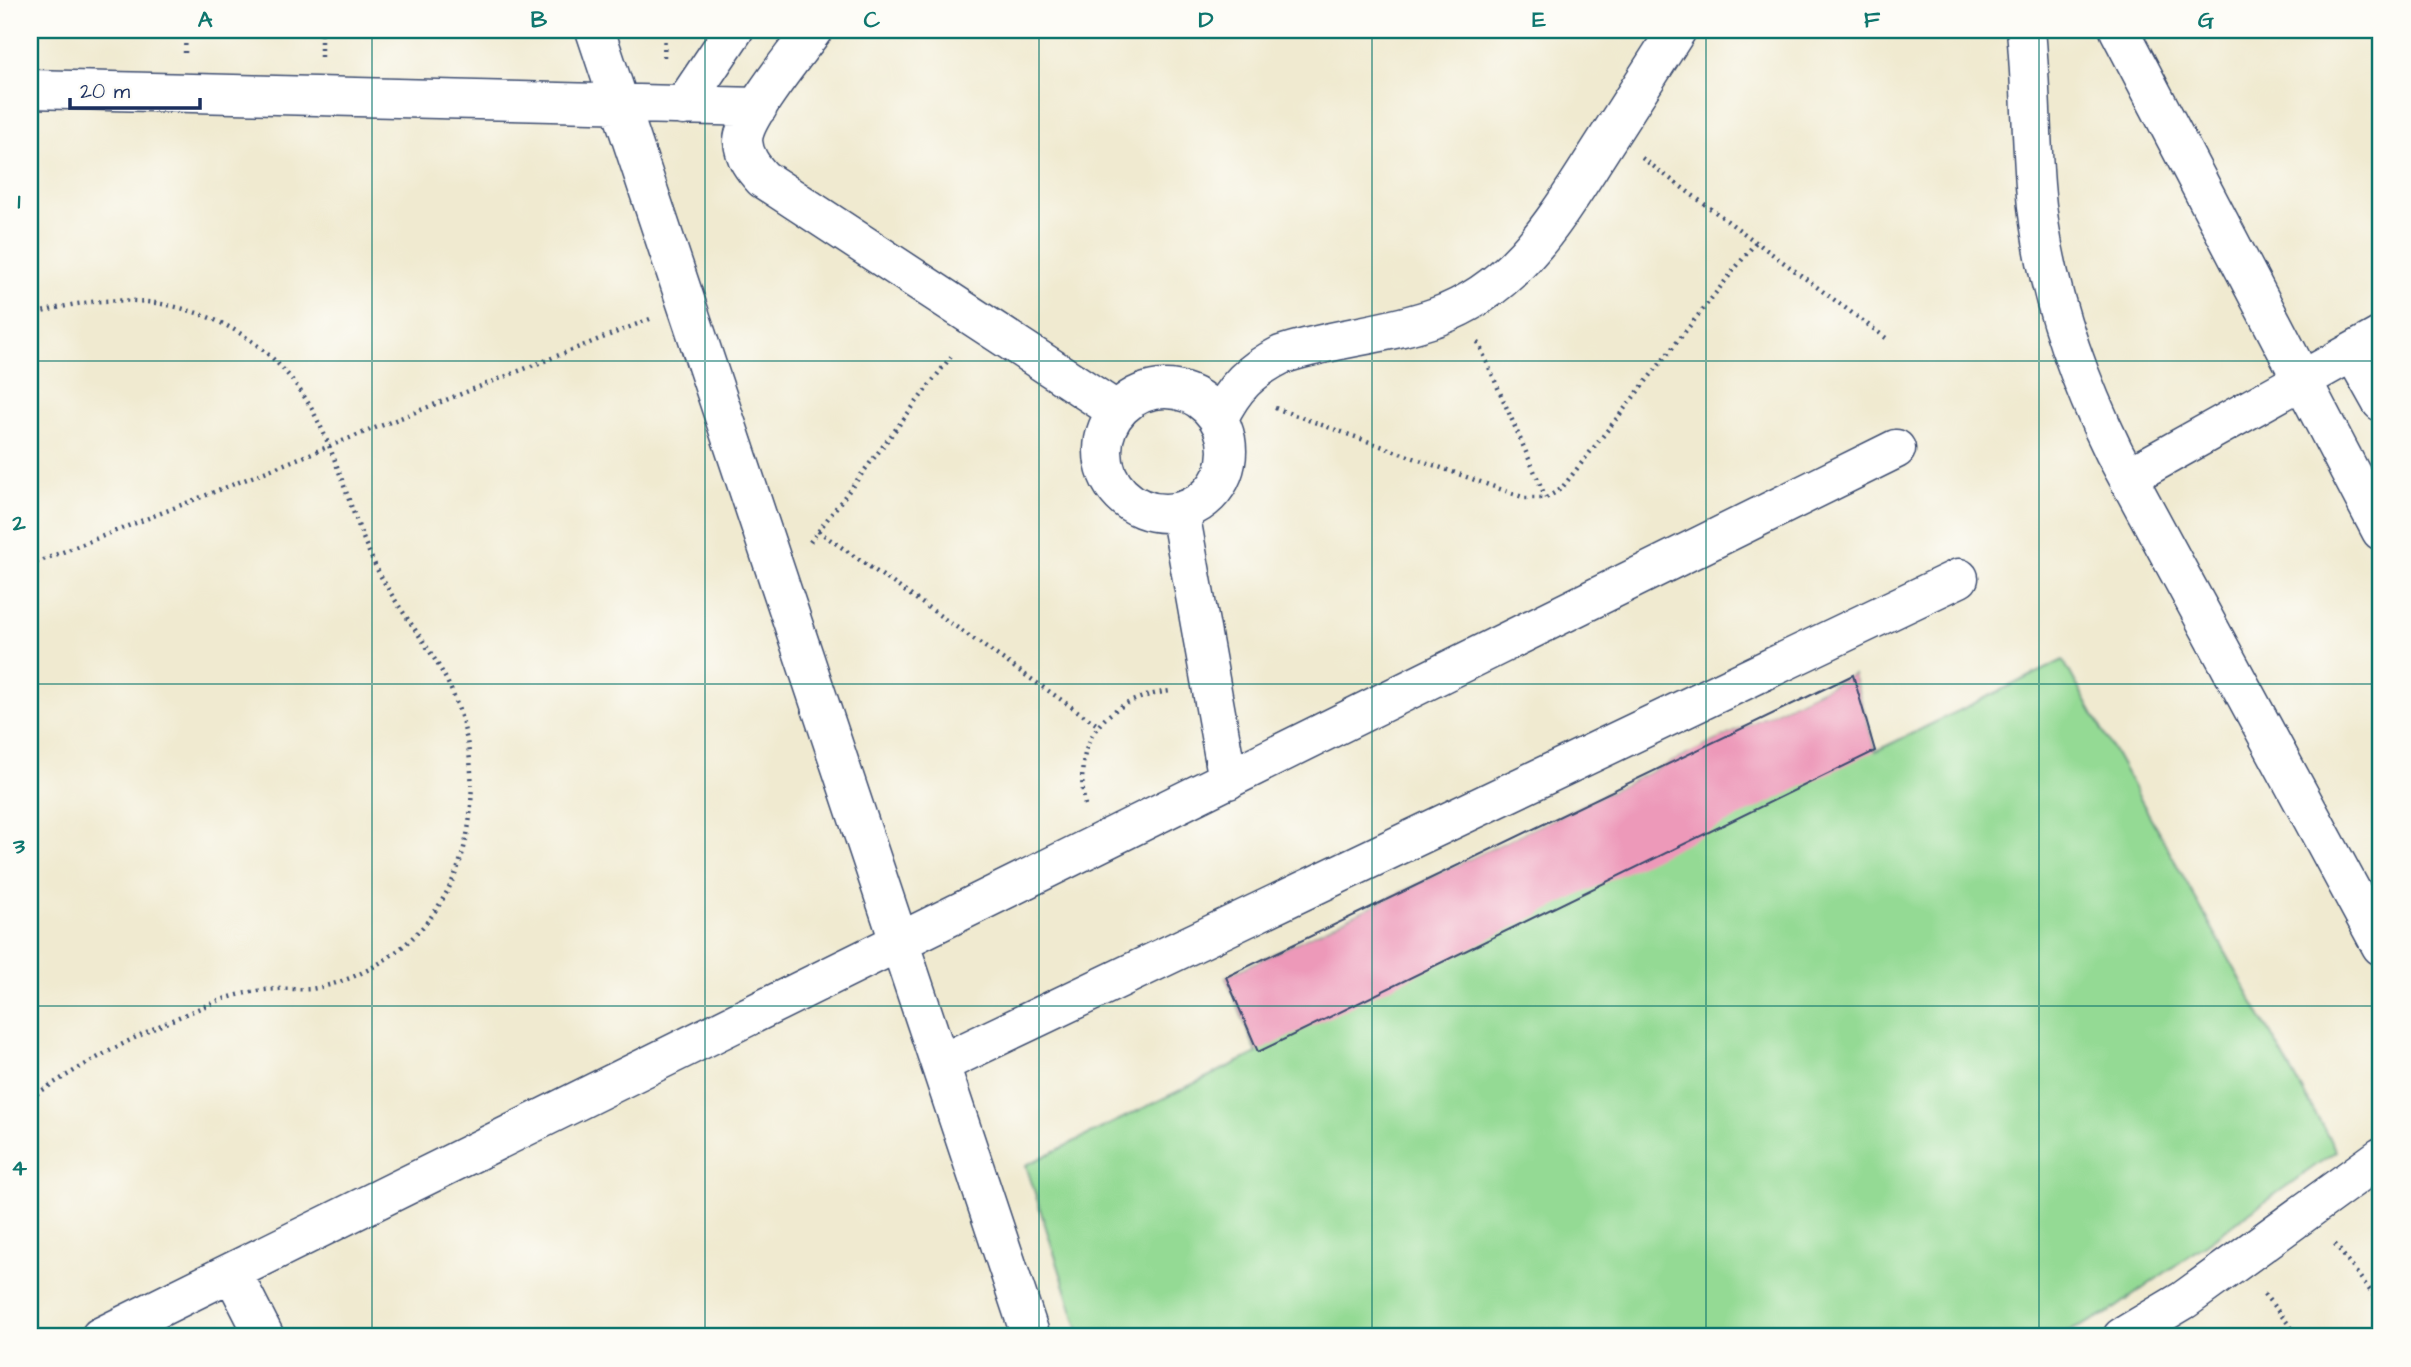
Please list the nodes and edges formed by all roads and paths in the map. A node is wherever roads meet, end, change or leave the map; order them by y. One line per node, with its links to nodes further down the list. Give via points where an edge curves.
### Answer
1 (595, 30): 8 (lane)
2 (734, 30): 9 (lane)
3 (813, 30): 10 (lane)
4 (1677, 30): 11 (lane)
5 (2026, 30): 25 (lane, via 2043,248 2077,369)
6 (2119, 30): 19 (lane)
7 (30, 89): 8 (lane)
8 (620, 103): 9 (lane); 13 (lane)
9 (682, 106): 10 (lane)
10 (758, 107): 16 (lane, via 743,141 745,155 763,179)
11 (1610, 135): 12 (path); 14 (lane, via 1531,253 1503,279)
12 (1756, 242): 17 (path); 26 (path, via 1561,489)
13 (687, 305): 23 (path); 32 (lane)
14 (1462, 306): 21 (lane, via 1410,325 1281,355 1259,366); 26 (path)
15 (30, 316): 23 (path, via 60,306 127,298 194,311 228,326 284,370 303,394)
16 (979, 320): 22 (lane); 28 (path)
17 (1886, 338)
18 (2367, 344): 19 (lane); 20 (lane)
19 (2301, 380): 25 (lane); 29 (lane)
20 (2381, 402)
21 (1225, 406): 22 (lane, via 1205,404 1170,388 1132,398); 26 (path, via 1525,498); 27 (lane, via 1223,475 1198,505)
22 (1117, 411): 27 (lane, via 1103,447 1112,484 1142,510)
23 (328, 446): 30 (path); 40 (path, via 376,567 435,660 468,743 471,803 460,861 449,889 414,936 366,971 310,989 276,989 215,1002 129,1040)
24 (1896, 449): 35 (lane)
25 (2128, 477): 38 (lane)
26 (1546, 498)
27 (1180, 512): 33 (lane)
28 (818, 531): 32 (path); 34 (path)
29 (2381, 531)
30 (30, 565)
31 (1959, 578): 39 (lane)
32 (779, 582): 37 (lane)
33 (1213, 685): 34 (path, via 1124,702); 35 (lane)
34 (1099, 726): 36 (path, via 1086,751 1082,789 1086,809)
35 (1228, 780): 36 (lane)
36 (1103, 841): 37 (lane)
37 (898, 943): 39 (lane); 43 (lane)
38 (2381, 946)
39 (940, 1064): 49 (lane)
40 (30, 1098)
41 (2381, 1157): 50 (lane, via 2184,1300)
42 (2335, 1244): 45 (path)
43 (232, 1272): 46 (lane); 48 (lane)
44 (2264, 1294): 51 (path)
45 (2381, 1305)
46 (163, 1323): 47 (lane)
47 (100, 1337)
48 (265, 1337)
49 (1031, 1337)
50 (2122, 1337)
51 (2299, 1337)

